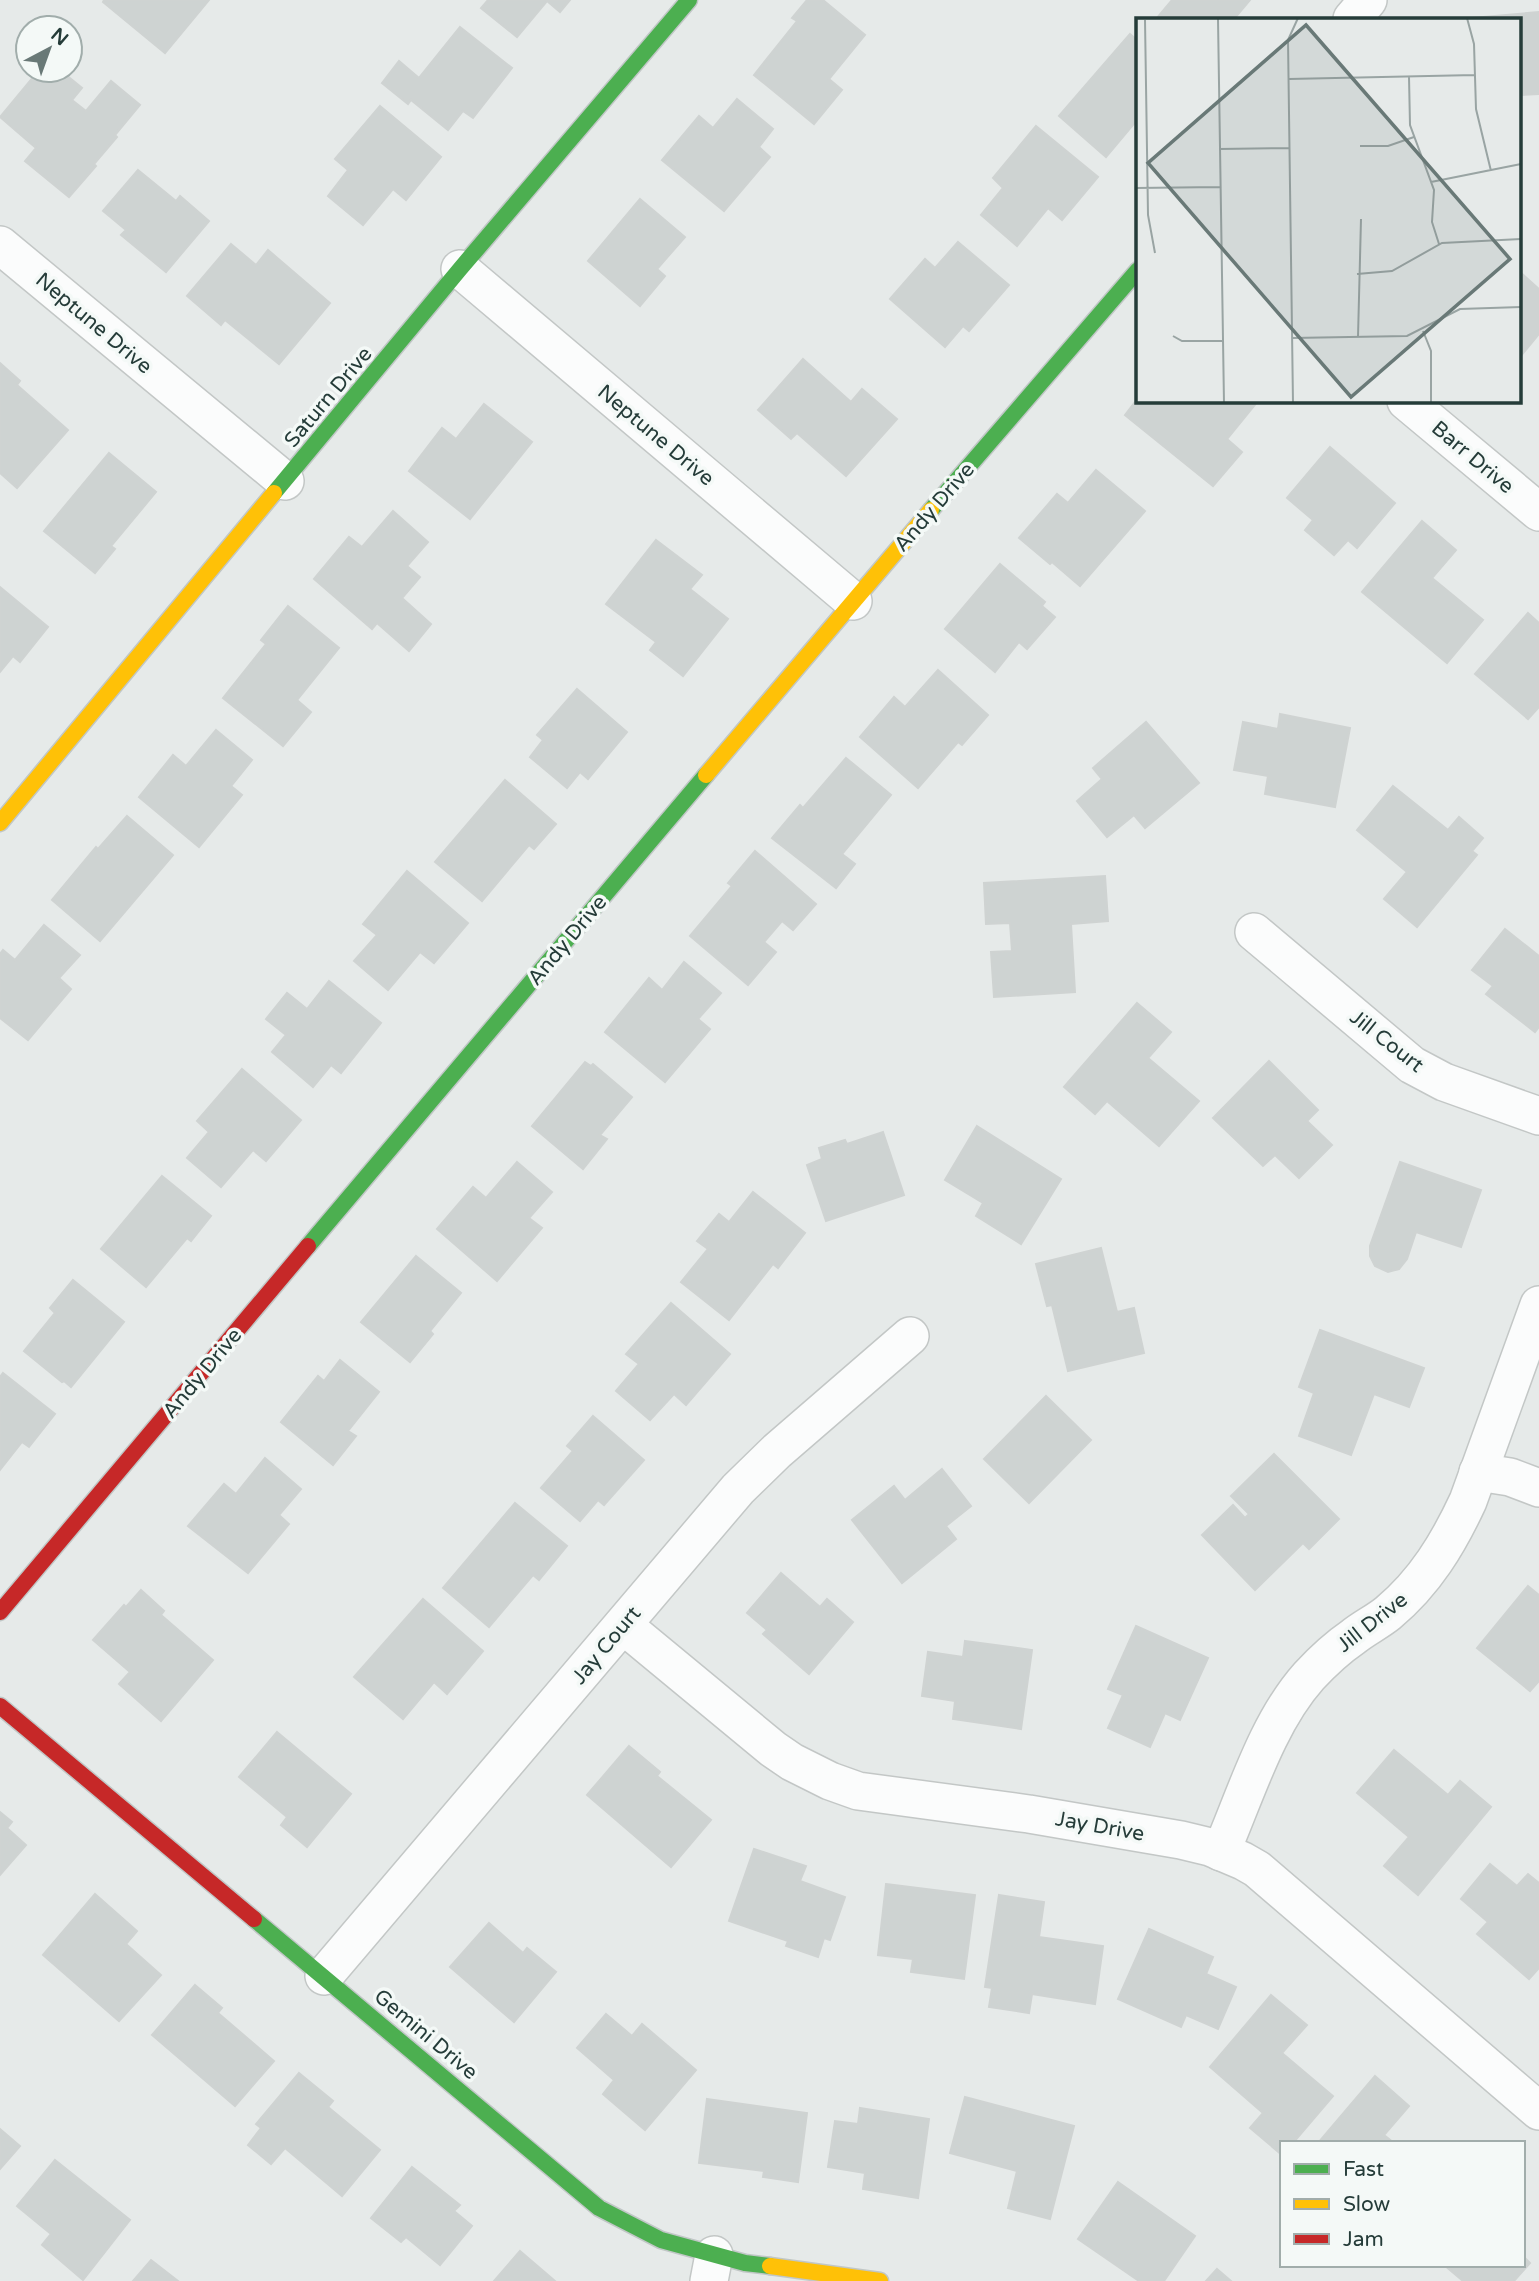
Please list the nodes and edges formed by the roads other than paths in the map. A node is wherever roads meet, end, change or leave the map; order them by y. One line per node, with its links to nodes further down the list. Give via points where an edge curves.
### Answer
1 (689, 0): 5 (street, Saturn Drive)
2 (1368, 0): 3 (street)
3 (1353, 18)
4 (0, 245): 8 (street, Neptune Drive)
5 (460, 269): 8 (street, Saturn Drive); 10 (street, Neptune Drive)
6 (1136, 272): 10 (street, Andy Drive)
7 (1407, 402): 9 (street, Barr Drive)
8 (285, 481): 11 (street, Saturn Drive)
9 (1539, 512)
10 (853, 601): 18 (street, Andy Drive)
11 (0, 823)
12 (1254, 932): 13 (street, Jill Court, via 1412,1065 1444,1082)
13 (1539, 1116)
14 (1539, 1305): 16 (street, Jill Drive)
15 (910, 1336): 19 (street, Jay Court, via 746,1480)
16 (1478, 1472): 17 (street); 21 (street, Jill Drive, via 1455,1531 1432,1567 1389,1612 1331,1655 1291,1700 1276,1724)
17 (1539, 1488)
18 (0, 1612)
19 (623, 1625): 21 (street, Jay Drive, via 773,1749 831,1782 858,1791 1067,1821 1199,1844); 22 (street, Jay Court)
20 (0, 1706): 22 (street, Gemini Drive)
21 (1221, 1852): 23 (street, Jay Drive, via 1257,1869)
22 (324, 1976): 24 (street, Gemini Drive, via 599,2208)
23 (1539, 2111)
24 (711, 2268): 25 (street, Gemini Drive, via 745,2263)
25 (880, 2281)

